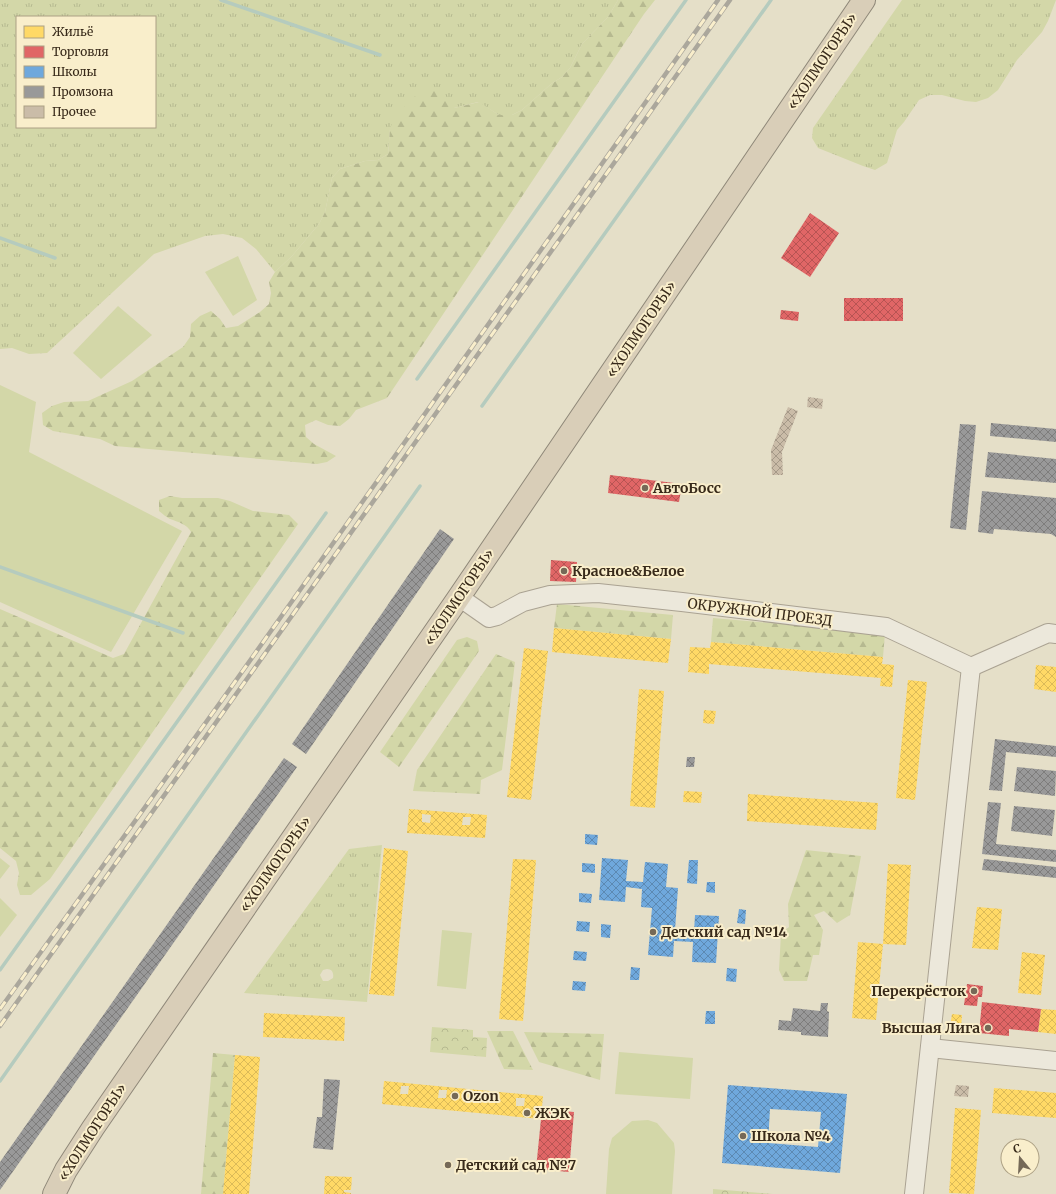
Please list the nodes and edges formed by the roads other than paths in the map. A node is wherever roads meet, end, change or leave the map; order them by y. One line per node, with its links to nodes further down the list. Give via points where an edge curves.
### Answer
1 (846, 0): 8 (highway, «ХОЛМОГОРЫ», via 448,589 81,1119)
2 (864, 0): 3 (highway, «ХОЛМОГОРЫ»)
3 (459, 597): 5 (street, ОКРУЖНОЙ ПРОЕЗД, via 489,618 523,602 550,595 598,593 886,627); 9 (highway, «ХОЛМОГОРЫ», via 93,1128)
4 (1056, 634): 5 (street, via 1048,633)
5 (971, 667): 6 (street)
6 (930, 1048): 7 (street); 10 (street)
7 (1056, 1061)
8 (38, 1194)
9 (54, 1194)
10 (914, 1194)

